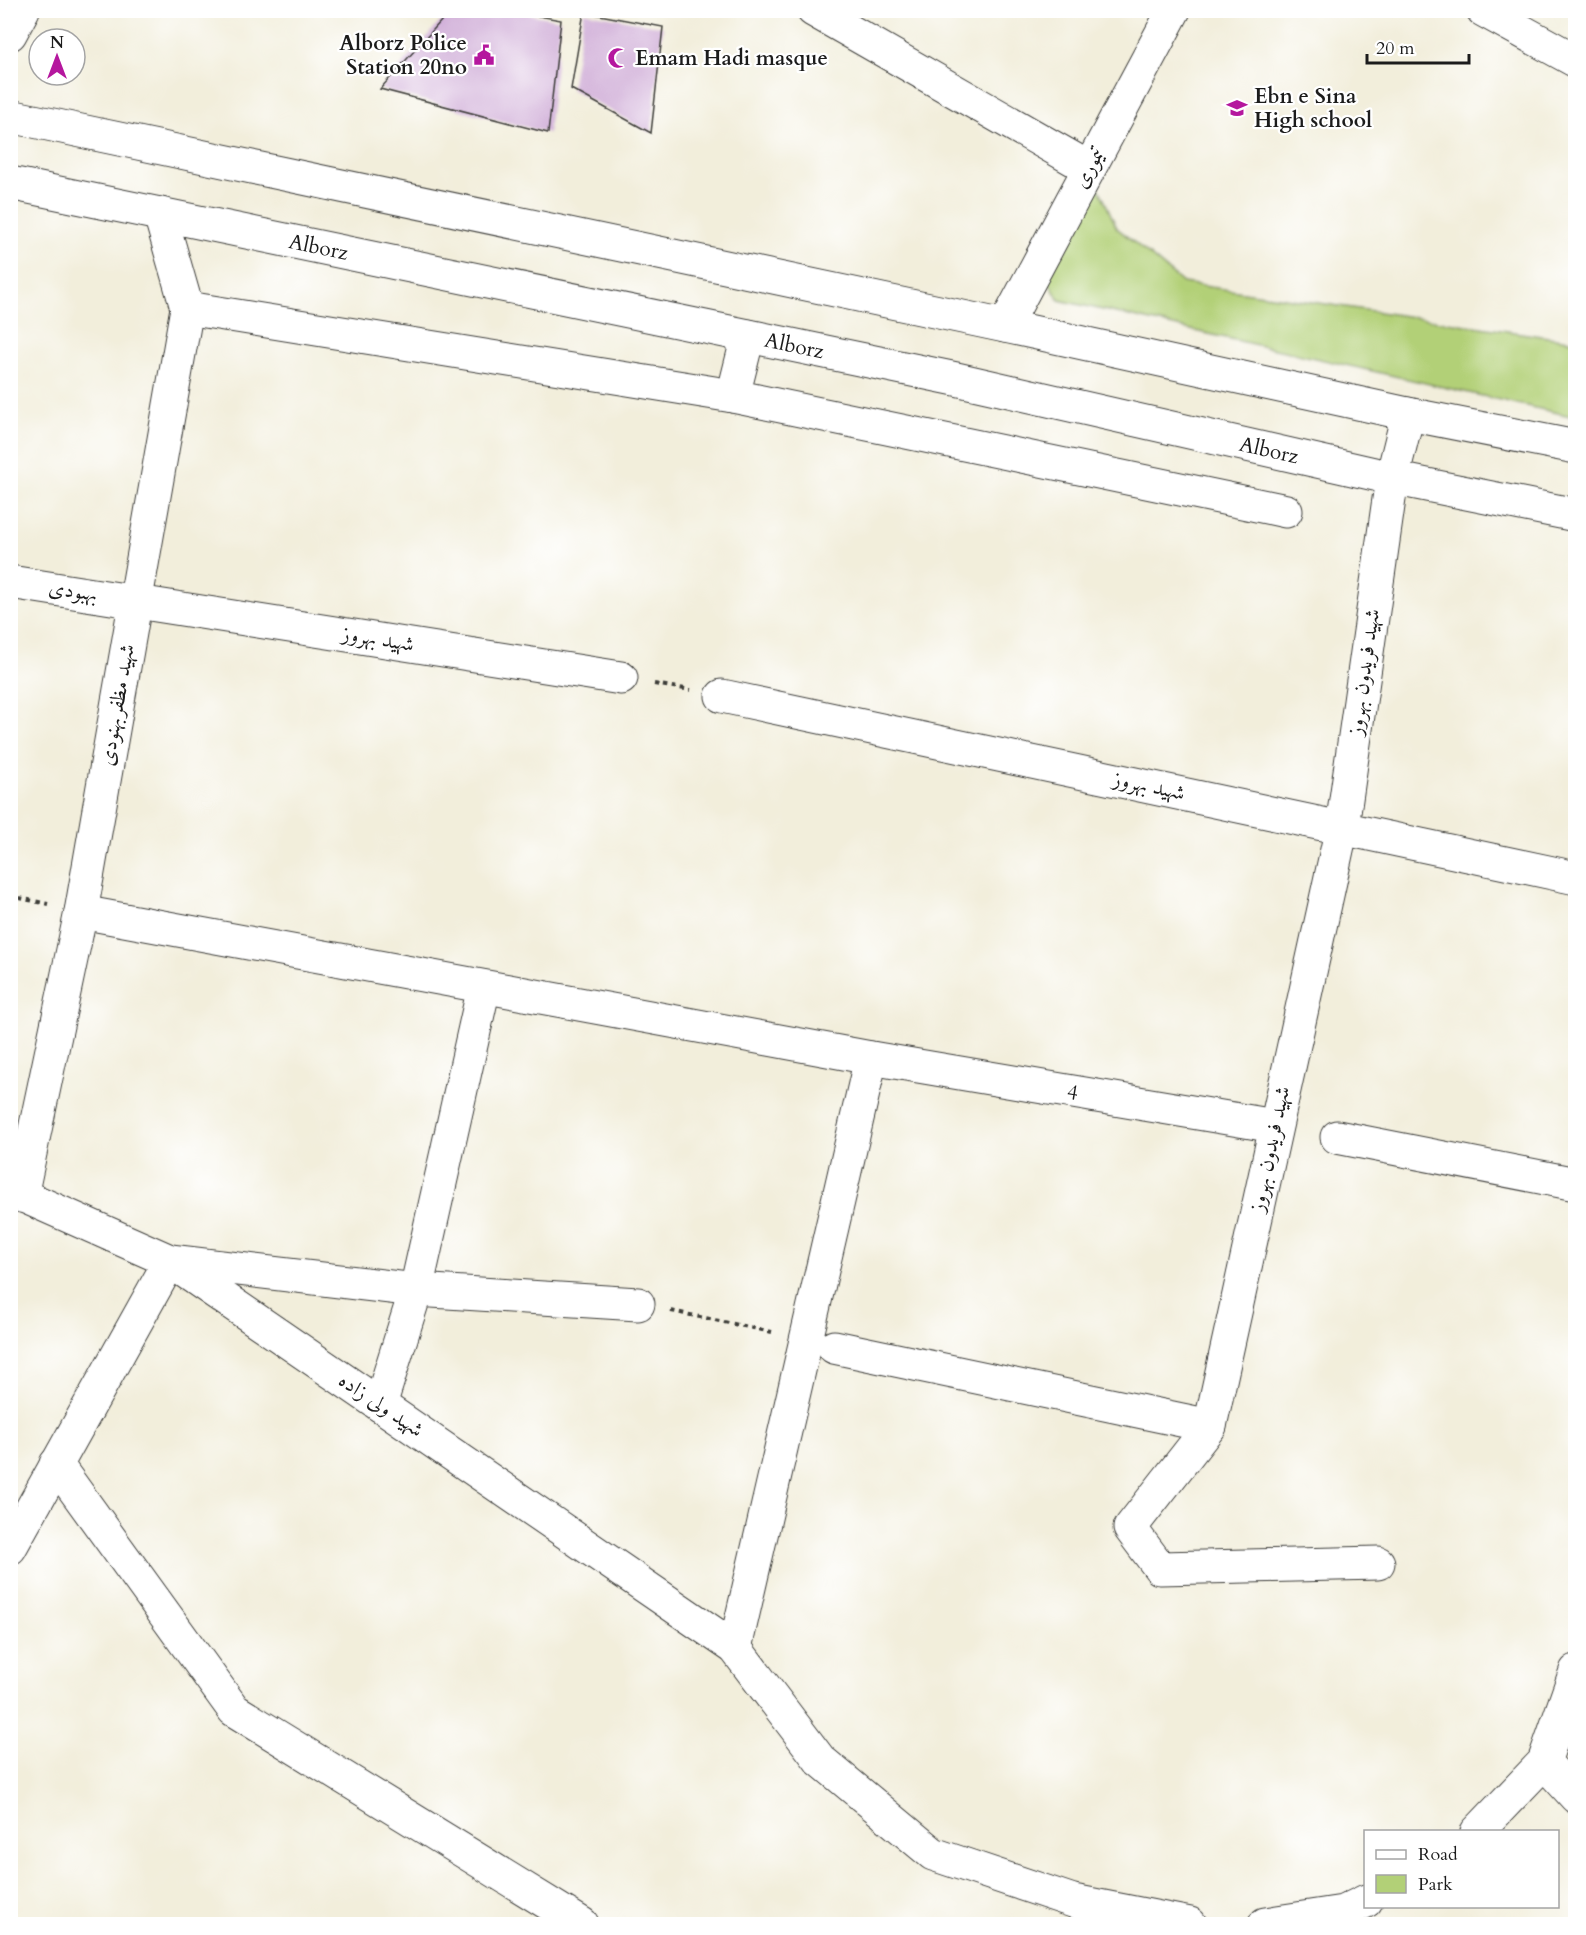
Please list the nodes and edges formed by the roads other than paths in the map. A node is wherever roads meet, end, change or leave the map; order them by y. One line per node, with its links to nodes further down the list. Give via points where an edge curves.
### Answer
1 (23, 10): 5 (street)
2 (813, 10): 8 (street)
3 (1174, 10): 8 (street, تیموری)
4 (1483, 10): 6 (street)
5 (10, 34)
6 (1575, 61)
7 (10, 116): 12 (street)
8 (1089, 168): 12 (street, تیموری)
9 (10, 183): 10 (street, Alborz)
10 (160, 214): 11 (street, شهید مظفربهنودی); 13 (street, Alborz)
11 (187, 308): 14 (street); 21 (street, شهید مظفربهنودی)
12 (1005, 326): 15 (street)
13 (748, 336): 14 (street); 17 (street, Alborz)
14 (733, 396): 18 (street)
15 (1408, 414): 16 (street); 17 (street, شهید فریدون بهروز)
16 (1575, 447)
17 (1392, 478): 19 (street, Alborz); 24 (street, شهید فریدون بهروز)
18 (1286, 511)
19 (1575, 514)
20 (10, 582): 21 (street, بهبودی)
21 (135, 600): 22 (street, شهید بهروز); 26 (street, شهید مظفربهنودی)
22 (621, 678)
23 (722, 696): 24 (street, شهید بهروز)
24 (1342, 827): 25 (street, شهید بهروز); 29 (street, شهید فریدون بهروز)
25 (1575, 878)
26 (81, 912): 27 (street, 4); 32 (street, شهید مظفربهنودی)
27 (484, 987): 28 (street, 4); 34 (street)
28 (872, 1059): 29 (street, 4); 36 (street)
29 (1275, 1126): 38 (street, شهید فریدون بهروز)
30 (1337, 1137): 31 (street)
31 (1575, 1184)
32 (16, 1193): 33 (street, شهید ولی زاده)
33 (170, 1261): 34 (street); 37 (street, شهید ولی زاده); 39 (street)
34 (416, 1290): 35 (street); 37 (street)
35 (638, 1304)
36 (820, 1343): 38 (street); 42 (street)
37 (380, 1405): 42 (street, شهید ولی زاده)
38 (1210, 1426): 41 (street, شهید فریدون بهروز, via 1130,1528 1160,1568)
39 (56, 1464): 40 (street); 48 (street, via 234,1710)
40 (10, 1548)
41 (1378, 1563)
42 (735, 1648): 49 (street, شهید ولی زاده, via 820,1760 933,1854 1073,1901)
43 (1575, 1671): 44 (street)
44 (1544, 1762): 45 (street); 46 (street)
45 (1575, 1797)
46 (1480, 1830)
47 (1364, 1902): 50 (street, via 1343,1912)
48 (582, 1924)
49 (1190, 1924)
50 (1265, 1924)

